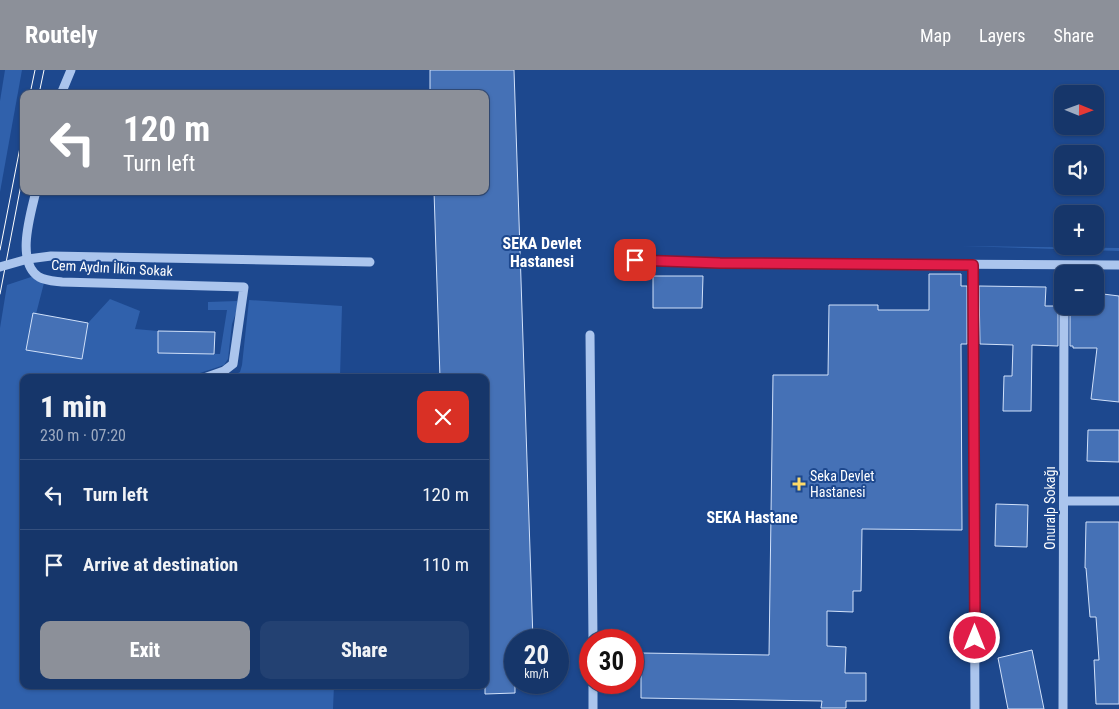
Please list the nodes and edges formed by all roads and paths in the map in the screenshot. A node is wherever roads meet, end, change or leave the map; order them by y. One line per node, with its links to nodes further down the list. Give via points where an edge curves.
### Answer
1 (71, 70): 2 (street)
2 (63, 90)
3 (35, 195): 12 (street, Cem Aydın İlkin Sokak, via 26,251 29,266 50,281 244,287 233,364)
4 (635, 260): 7 (street)
5 (370, 262): 9 (street, bridge, via 51,256)
6 (1064, 264): 7 (street); 8 (street)
7 (973, 265): 18 (street)
8 (1119, 265)
9 (0, 267)
10 (1064, 315): 13 (street, Onuralp Sokağı)
11 (590, 335): 15 (street)
12 (215, 374)
13 (1064, 501): 14 (street); 19 (street, Onuralp Sokağı)
14 (1119, 501)
15 (592, 629)
16 (593, 694): 17 (street)
17 (593, 709)
18 (975, 709)
19 (1063, 709)

